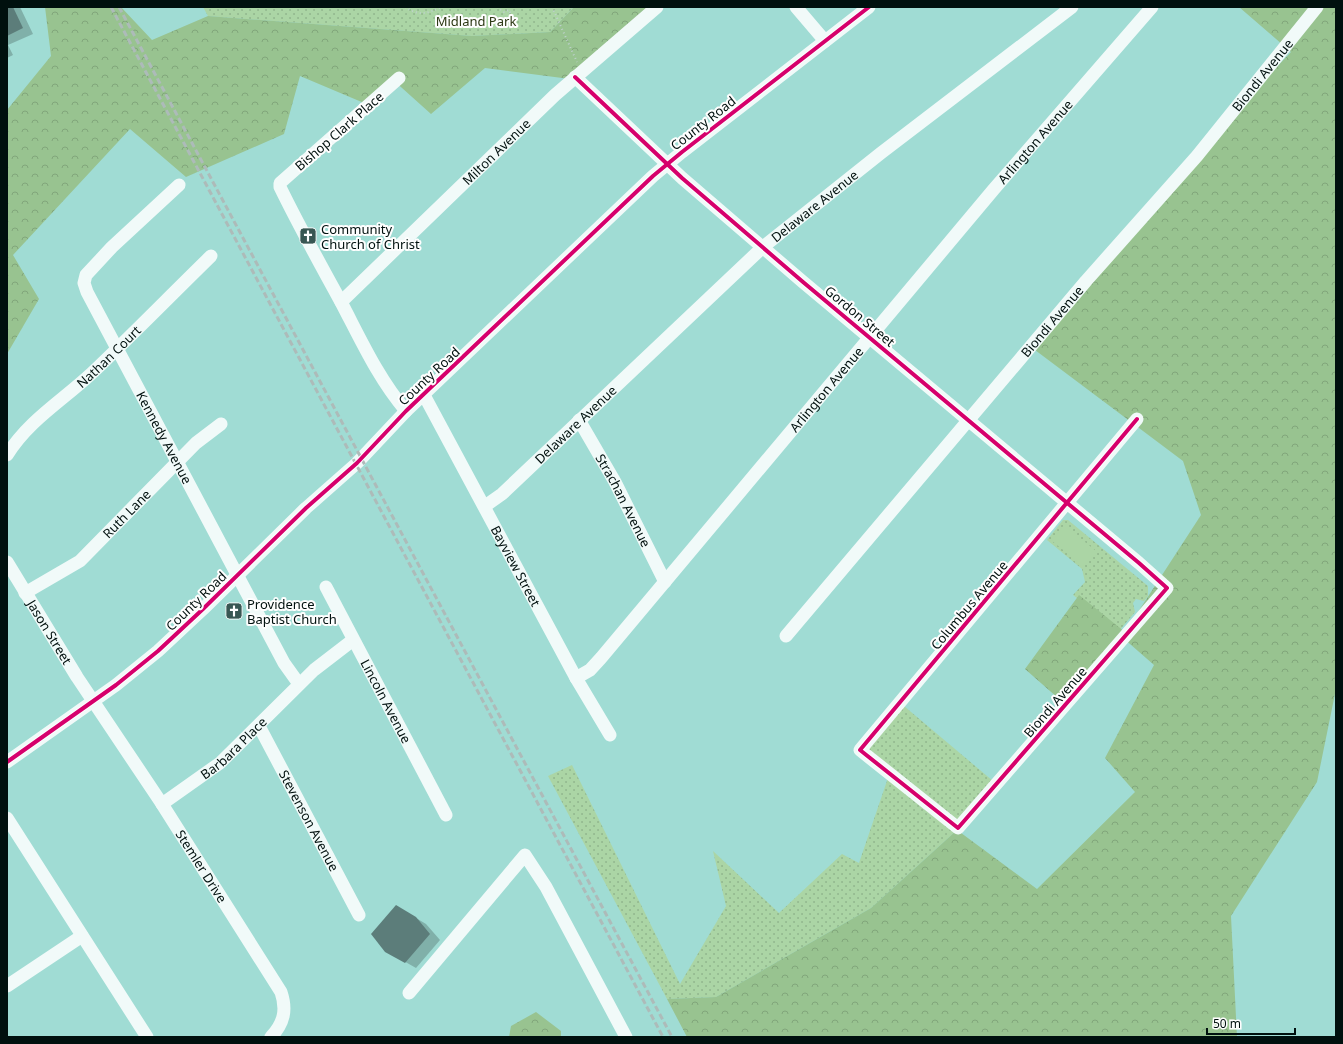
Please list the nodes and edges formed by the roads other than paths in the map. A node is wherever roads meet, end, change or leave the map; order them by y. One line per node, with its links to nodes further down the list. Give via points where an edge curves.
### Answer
1 (657, 7): 8 (street, Milton Avenue)
2 (796, 7): 7 (street)
3 (869, 7): 7 (street, County Road)
4 (1072, 7): 12 (street, Delaware Avenue)
5 (1152, 7): 15 (street, Arlington Avenue)
6 (1317, 7): 21 (street, Biondi Avenue, via 1197,156)
7 (825, 41): 10 (street, County Road)
8 (575, 77): 10 (street, Gordon Street); 14 (street, Milton Avenue)
9 (399, 78): 14 (street, Bishop Clark Place, via 280,183 305,239)
10 (668, 164): 12 (street, Gordon Street); 17 (street, County Road)
11 (179, 185): 16 (street, Kennedy Avenue, via 112,247 84,278 87,292)
12 (763, 247): 15 (street, Gordon Street); 20 (street, Delaware Avenue)
13 (211, 256): 16 (street, Nathan Court)
14 (341, 302): 18 (street, via 374,367)
15 (870, 337): 21 (street, Gordon Street); 29 (street, Arlington Avenue)
16 (116, 348): 23 (street, Nathan Court, via 91,374 36,419 18,438); 24 (street, Kennedy Avenue)
17 (424, 395): 18 (street, County Road); 26 (street, Bayview Street)
18 (406, 411): 28 (street, County Road, via 357,463)
19 (1137, 419): 25 (street, Columbus Avenue)
20 (579, 420): 26 (street, Delaware Avenue, via 502,494); 29 (street, Strachan Avenue, via 616,482)
21 (968, 420): 25 (street, Gordon Street); 33 (street, Biondi Avenue)
22 (221, 424): 24 (street, Ruth Lane)
23 (7, 455)
24 (177, 462): 28 (street, Kennedy Avenue); 32 (street, Ruth Lane, via 80,561)
25 (1067, 503): 31 (street, Gordon Street); 44 (street, Columbus Avenue, via 860,750)
26 (485, 506): 35 (street, Bayview Street)
27 (7, 562): 32 (street, Jason Street)
28 (237, 575): 36 (street, Kennedy Avenue, via 284,663); 37 (street, County Road, via 158,651)
29 (665, 582): 35 (street, Arlington Avenue, via 590,670)
30 (326, 587): 34 (street, Lincoln Avenue)
31 (1167, 588): 44 (street, Biondi Avenue)
32 (25, 593): 37 (street, Jason Street)
33 (786, 636)
34 (353, 640): 36 (street); 42 (street, Lincoln Avenue)
35 (576, 678): 39 (street, Bayview Street)
36 (299, 684): 38 (street, Barbara Place)
37 (93, 701): 40 (street, County Road); 41 (street, Stemler Drive)
38 (259, 726): 41 (street, Barbara Place, via 220,764); 45 (street, Stevenson Avenue)
39 (610, 735)
40 (7, 762)
41 (162, 804): 50 (street, Stemler Drive, via 280,992 284,1002 283,1019)
42 (446, 815)
43 (7, 818): 46 (street)
44 (958, 828)
45 (359, 915)
46 (82, 936): 47 (street); 49 (street)
47 (7, 986)
48 (409, 993): 51 (street, via 525,855 546,887)
49 (147, 1037)
50 (272, 1037)
51 (626, 1037)

